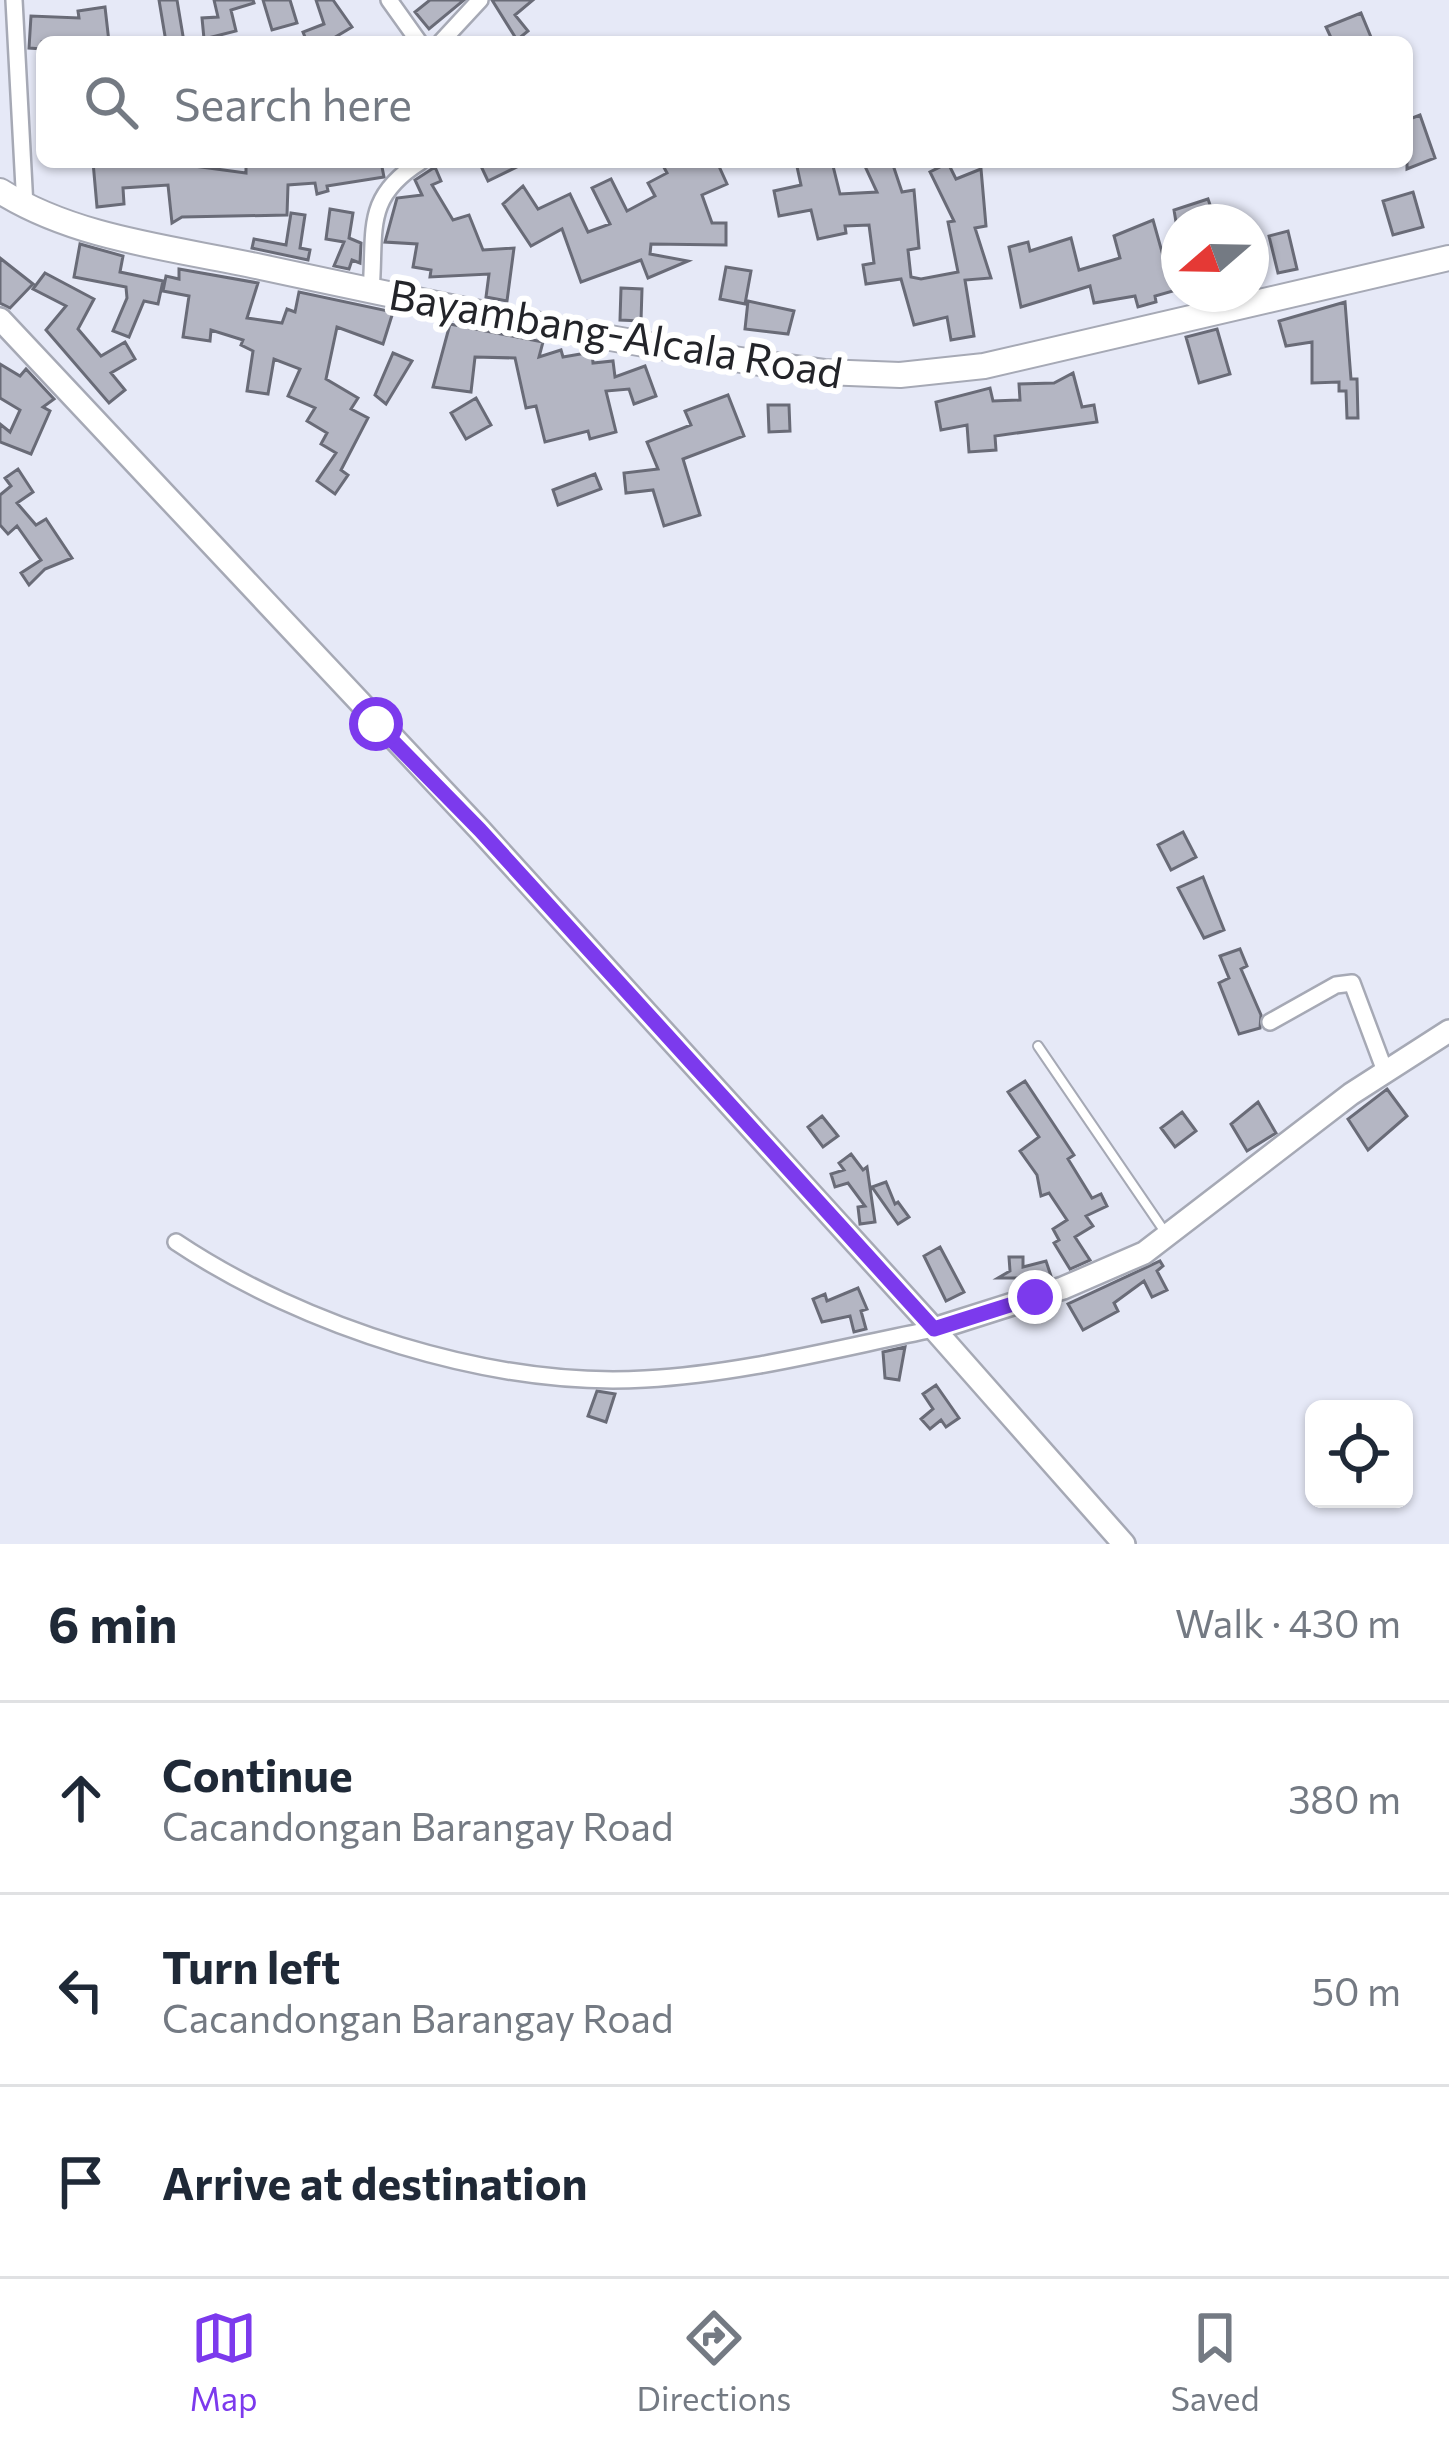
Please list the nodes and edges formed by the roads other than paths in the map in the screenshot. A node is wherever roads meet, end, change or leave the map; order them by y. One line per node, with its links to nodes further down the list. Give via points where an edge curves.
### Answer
1 (14, 0): 8 (street)
2 (389, 0): 4 (street)
3 (480, 0): 5 (street)
4 (415, 36)
5 (447, 36)
6 (411, 168): 10 (street, via 380,199)
7 (0, 191): 8 (main road, Bayambang-Alcala Road)
8 (25, 207): 10 (main road, Bayambang-Alcala Road, via 102,232)
9 (1449, 258): 10 (main road, Bayambang-Alcala Road, via 984,366 900,374 740,361)
10 (371, 291)
11 (0, 319): 18 (street)
12 (1270, 1022): 15 (street, via 1349,982)
13 (1449, 1030): 15 (street)
14 (1039, 1046): 16 (lane)
15 (1385, 1071): 16 (street)
16 (1168, 1237): 18 (street, via 1108,1271)
17 (176, 1242): 18 (street, via 286,1301 491,1370 692,1376)
18 (934, 1329): 19 (street)
19 (1124, 1544)

